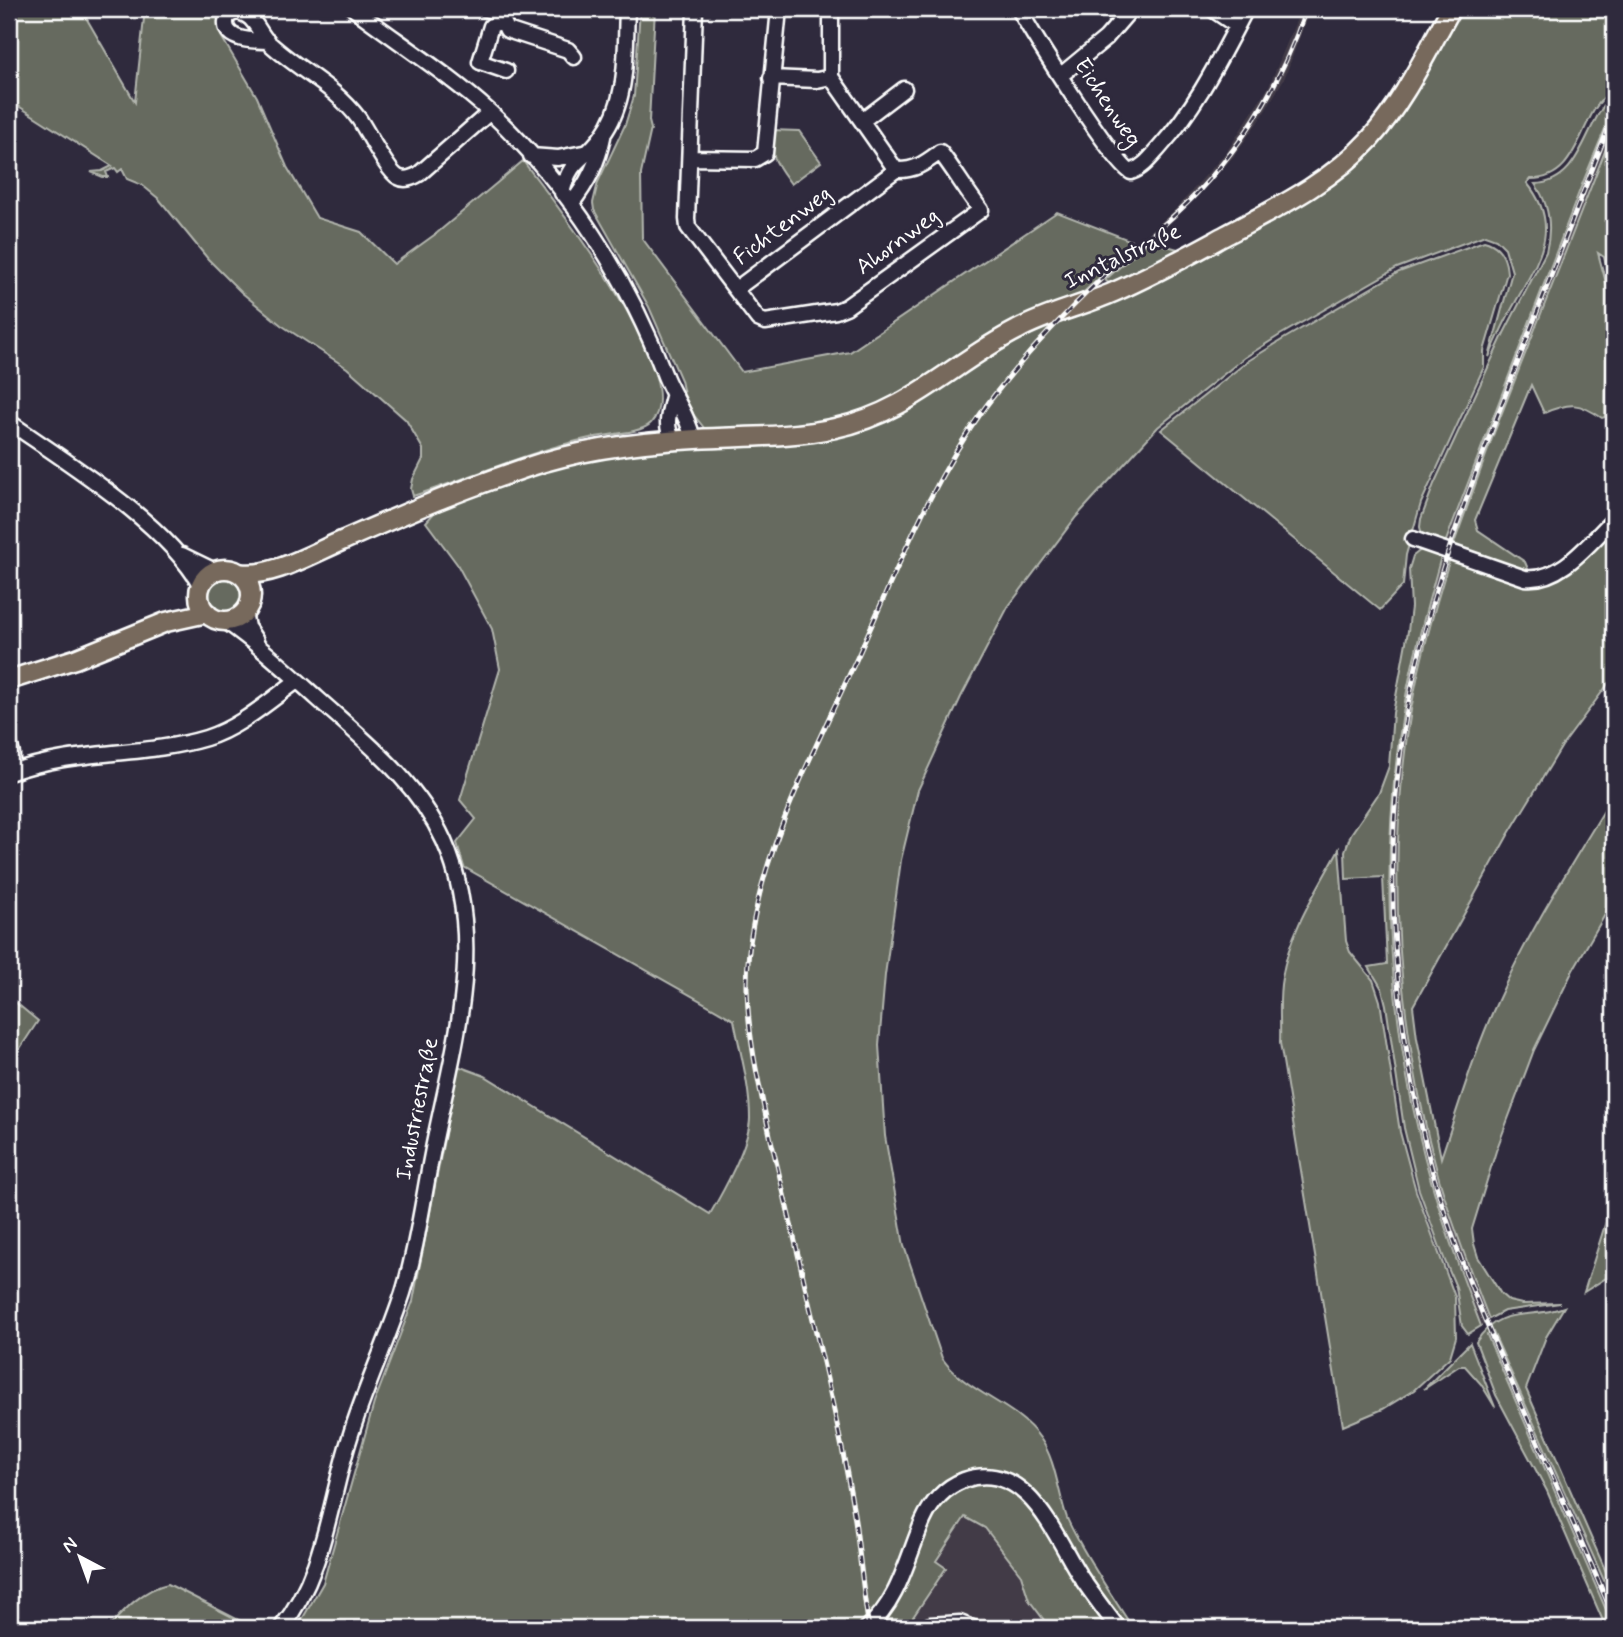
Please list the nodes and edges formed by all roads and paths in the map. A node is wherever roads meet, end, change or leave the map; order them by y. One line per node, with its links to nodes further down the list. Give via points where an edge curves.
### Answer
1 (354, 9): 21 (street)
2 (486, 9): 12 (street)
3 (627, 9): 23 (street, via 622,87)
4 (695, 9): 26 (street, Fichtenweg)
5 (779, 9): 19 (street)
6 (831, 9): 18 (street)
7 (1019, 9): 17 (street, Eichenweg)
8 (1131, 9): 17 (street, via 1106,38)
9 (1212, 9): 13 (street)
10 (1245, 9): 13 (street, Eichenweg)
11 (1451, 9): 33 (main road, Inntalstraße, via 1381,126 1342,165 1302,193 1130,285 1004,336 886,412 817,432)
12 (504, 14): 15 (street, via 508,30 568,50); 16 (street, via 491,26 480,62)
13 (1237, 26): 17 (street, Eichenweg, via 1194,106 1134,171 1118,161)
14 (268, 41): 21 (street, via 346,104 391,170 405,179 419,174)
15 (574, 57)
16 (506, 71)
17 (1060, 76)
18 (831, 77): 19 (street); 22 (street)
19 (771, 78): 26 (street, via 762,156)
20 (904, 89): 22 (street)
21 (490, 112): 25 (street)
22 (862, 121): 27 (street)
23 (603, 136): 24 (street); 28 (street, via 591,176)
24 (584, 153): 25 (street, via 558,158); 28 (street, via 569,171)
25 (531, 156): 28 (street)
26 (691, 158): 29 (street, Fichtenweg, via 688,227)
27 (896, 170): 29 (street, Fichtenweg); 29 (street, Ahornweg, via 909,171 940,152 981,210 836,311 761,322)
28 (567, 198): 30 (street, via 641,317)
29 (736, 289)
30 (673, 397): 31 (street); 33 (street, via 689,422)
31 (667, 420): 34 (street); 35 (street)
32 (9, 422): 38 (street, via 130,510)
33 (693, 439): 34 (main road, Inntalstraße)
34 (673, 440): 35 (main road, Inntalstraße)
35 (646, 442): 39 (main road, Inntalstraße, via 526,467)
36 (1614, 519): 37 (street, via 1559,571 1542,578 1525,578)
37 (1413, 540)
38 (178, 553): 40 (street); 42 (street)
39 (295, 562): 41 (main road, via 259,573); 43 (main road)
40 (215, 571): 41 (main road); 42 (main road)
41 (239, 573): 43 (main road)
42 (200, 591): 45 (main road); 47 (main road)
43 (251, 594): 44 (main road)
44 (244, 612): 46 (main road); 48 (street, Industriestraße, via 247,627)
45 (207, 613): 46 (main road); 47 (main road)
46 (225, 621): 48 (street, Industriestraße)
47 (166, 622): 49 (main road)
48 (263, 651): 50 (street, Industriestraße)
49 (9, 680)
50 (297, 681): 52 (street, via 246,718 207,738 49,761); 54 (street, Industriestraße, via 388,762 434,822 459,886 467,963 404,1289 349,1440 320,1553 299,1601)
51 (9, 742): 52 (street)
52 (10, 773)
53 (930, 1625): 56 (street, via 960,1623)
54 (281, 1628)
55 (867, 1628): 57 (street, via 893,1596 933,1503 960,1482 977,1478 1007,1482 1032,1499)
56 (973, 1628)
57 (1118, 1628)

